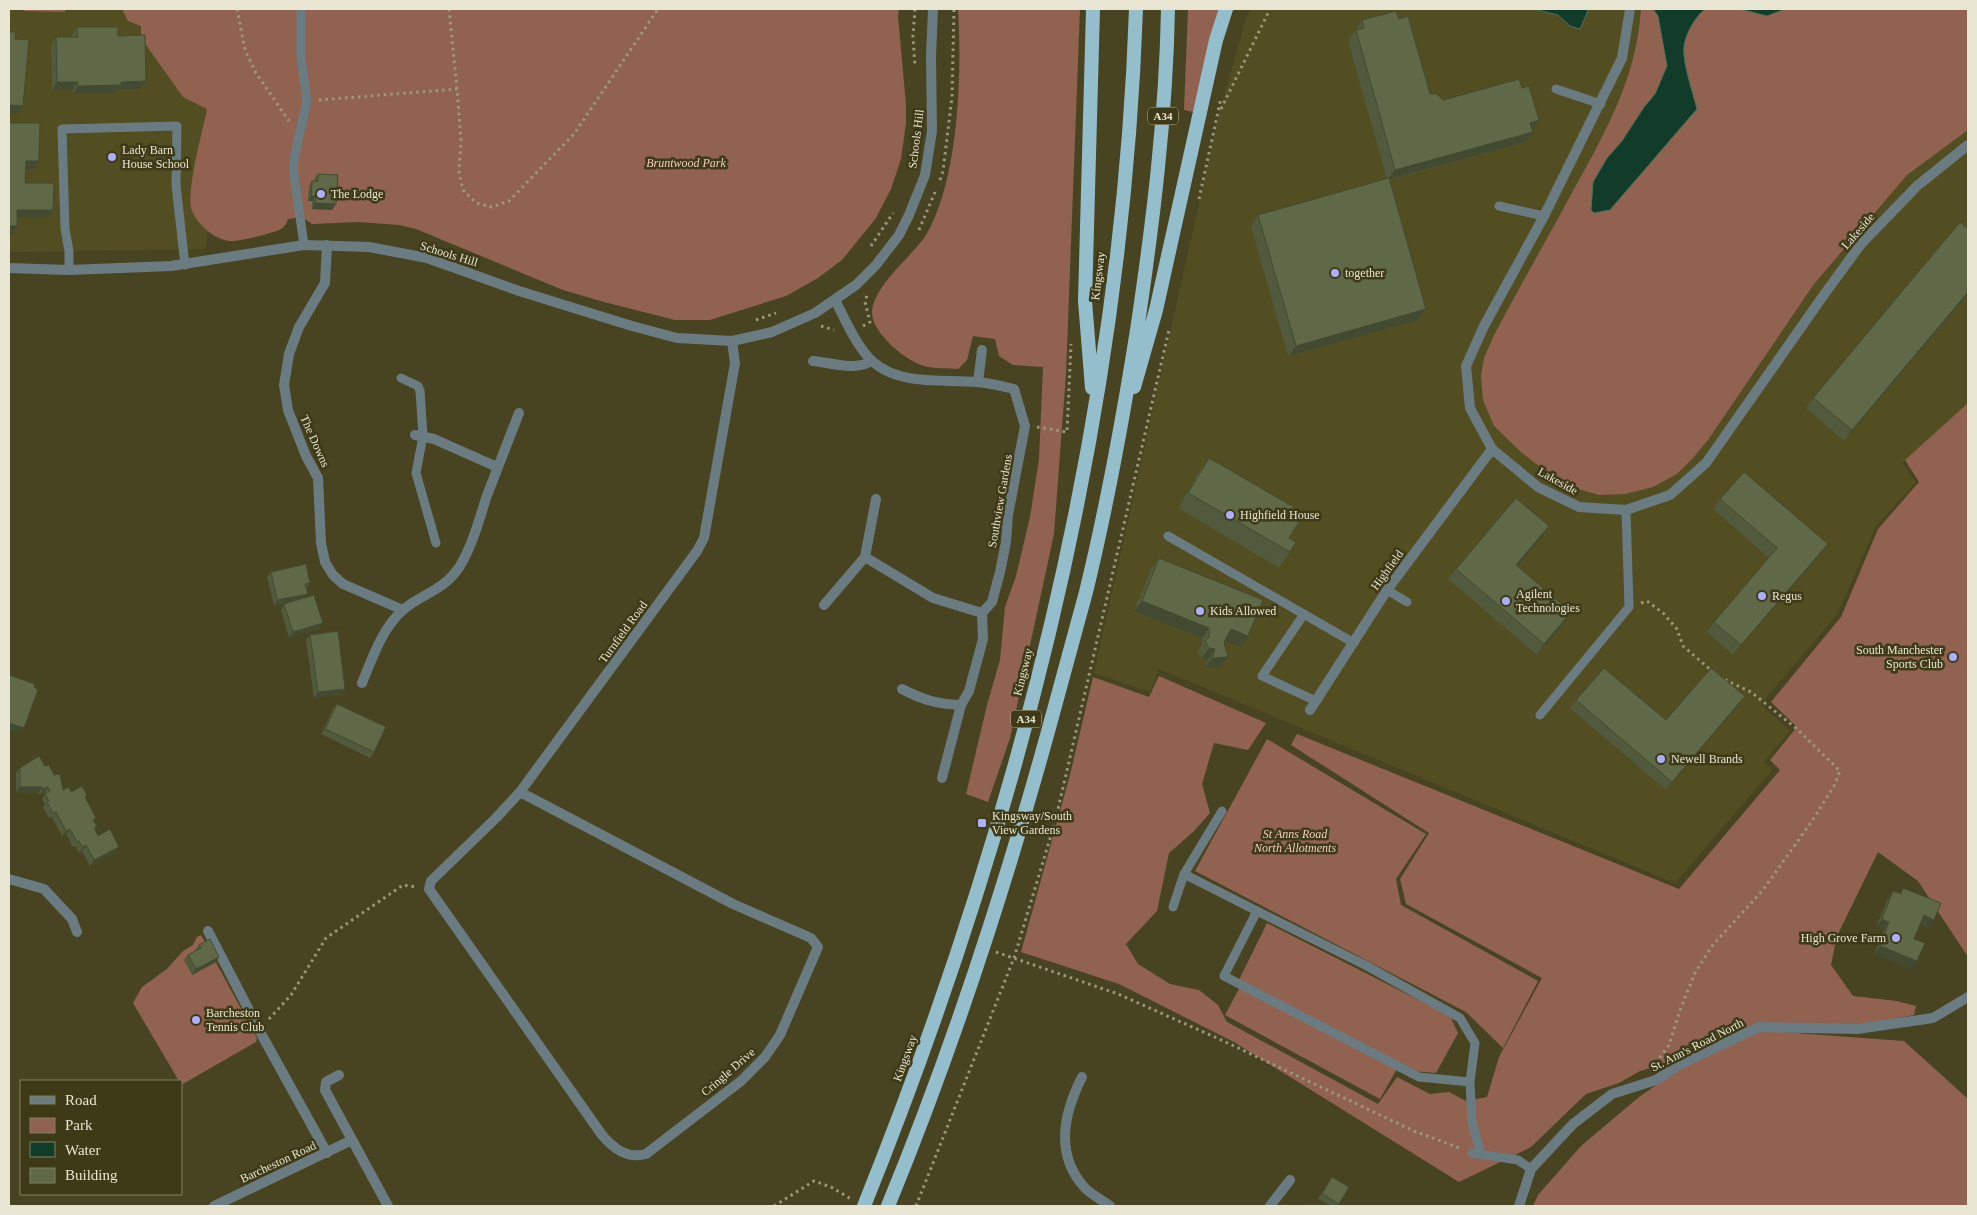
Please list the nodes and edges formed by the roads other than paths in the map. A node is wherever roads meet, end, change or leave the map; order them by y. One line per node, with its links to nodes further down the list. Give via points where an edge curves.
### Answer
1 (301, 9): 13 (lane, via 301,58 307,101 293,168)
2 (933, 9): 18 (street, Schools Hill, via 932,131 919,191 899,235 876,265)
3 (1093, 9): 26 (highway, via 1085,301)
4 (1136, 9): 26 (highway, Kingsway / A34, via 1121,215)
5 (1168, 9): 27 (highway, A34, via 1165,91 1152,223)
6 (1226, 9): 27 (highway, via 1156,310 1140,372)
7 (1630, 9): 9 (street, Lakeside, via 1622,58)
8 (1556, 89): 9 (lane)
9 (1601, 104): 12 (street, Lakeside)
10 (1968, 145): 32 (street, Lakeside, via 1917,186 1861,244 1706,463 1670,495)
11 (1499, 206): 12 (lane)
12 (1544, 216): 29 (street, Lakeside, via 1466,366 1470,408)
13 (304, 244): 14 (street, Schools Hill); 15 (street, Schools Hill)
14 (327, 245): 19 (street, Schools Hill, via 369,247 427,258 520,291 676,338); 39 (street, The Downs, via 325,282 299,327 289,354 284,385 288,410 318,478 325,562 343,584)
15 (185, 265): 17 (street, Schools Hill); 17 (lane, via 176,185 177,126 62,129)
16 (9, 268): 17 (street, Schools Hill)
17 (69, 270)
18 (835, 300): 19 (street, Schools Hill, via 784,328); 22 (street)
19 (732, 341): 49 (street, Turnfield Road, via 735,363 704,538)
20 (982, 350): 24 (street)
21 (813, 361): 22 (street, via 854,367)
22 (872, 361): 24 (street, via 893,373 911,378)
23 (401, 378): 28 (lane, via 418,386 420,391)
24 (978, 382): 40 (street, Southview Gardens, via 1014,389 1026,426 1000,572 992,602)
25 (519, 412): 30 (street)
26 (1094, 412): 66 (highway, Kingsway / A34, via 1060,583 993,844 902,1112)
27 (1122, 421): 69 (highway, A34, via 1086,591 1014,854 950,1046)
28 (419, 435): 30 (street, via 434,438); 34 (lane, via 416,473)
29 (1492, 450): 32 (street, Lakeside, via 1538,487 1579,507); 36 (street, Highfield)
30 (497, 467): 39 (street, via 472,540 459,566 442,586)
31 (876, 499): 35 (street)
32 (1626, 510): 47 (lane, via 1629,607)
33 (1168, 536): 41 (lane)
34 (436, 543)
35 (865, 557): 38 (street); 40 (street, via 933,598)
36 (1388, 590): 37 (lane); 42 (street, Highfield)
37 (1407, 602)
38 (824, 605)
39 (403, 610): 43 (street, via 388,628)
40 (982, 614): 45 (street, via 983,639 969,691)
41 (1304, 614): 42 (lane); 46 (lane, via 1262,676)
42 (1354, 643): 46 (street, Highfield)
43 (362, 683)
44 (902, 688): 45 (street, via 919,698)
45 (961, 705): 48 (street)
46 (1313, 705)
47 (1540, 715)
48 (942, 778)
49 (520, 792): 53 (street, Turnfield Road, via 431,881); 53 (street, Cringle Drive, via 733,904 811,938 818,947 812,963 780,1035 765,1058 741,1081 646,1154 639,1156 615,1149)
50 (1222, 811): 51 (lane)
51 (1184, 874): 54 (lane); 55 (lane)
52 (9, 879): 57 (street, via 44,889 72,919)
53 (429, 888)
54 (1173, 907)
55 (1257, 911): 61 (lane, via 1367,966 1460,1018 1475,1043); 61 (lane, via 1224,976 1419,1078)
56 (208, 931): 63 (street)
57 (77, 932)
58 (1968, 997): 64 (street, St. Ann's Road North, via 1933,1018 1857,1029 1759,1028 1679,1065 1656,1080 1612,1094 1573,1124)
59 (339, 1075): 62 (street, via 326,1082 325,1090)
60 (1082, 1076): 70 (street, via 1070,1100 1064,1133 1069,1164 1085,1188)
61 (1470, 1082): 64 (lane, via 1476,1154 1518,1160)
62 (352, 1140): 63 (street, Barcheston Road); 68 (street)
63 (327, 1153): 67 (street, Barcheston Road)
64 (1531, 1169): 72 (street, St. Ann's Road North)
65 (1290, 1180): 71 (street)
66 (860, 1204)
67 (214, 1206)
68 (388, 1206)
69 (888, 1206)
70 (1110, 1206)
71 (1270, 1206)
72 (1518, 1206)

